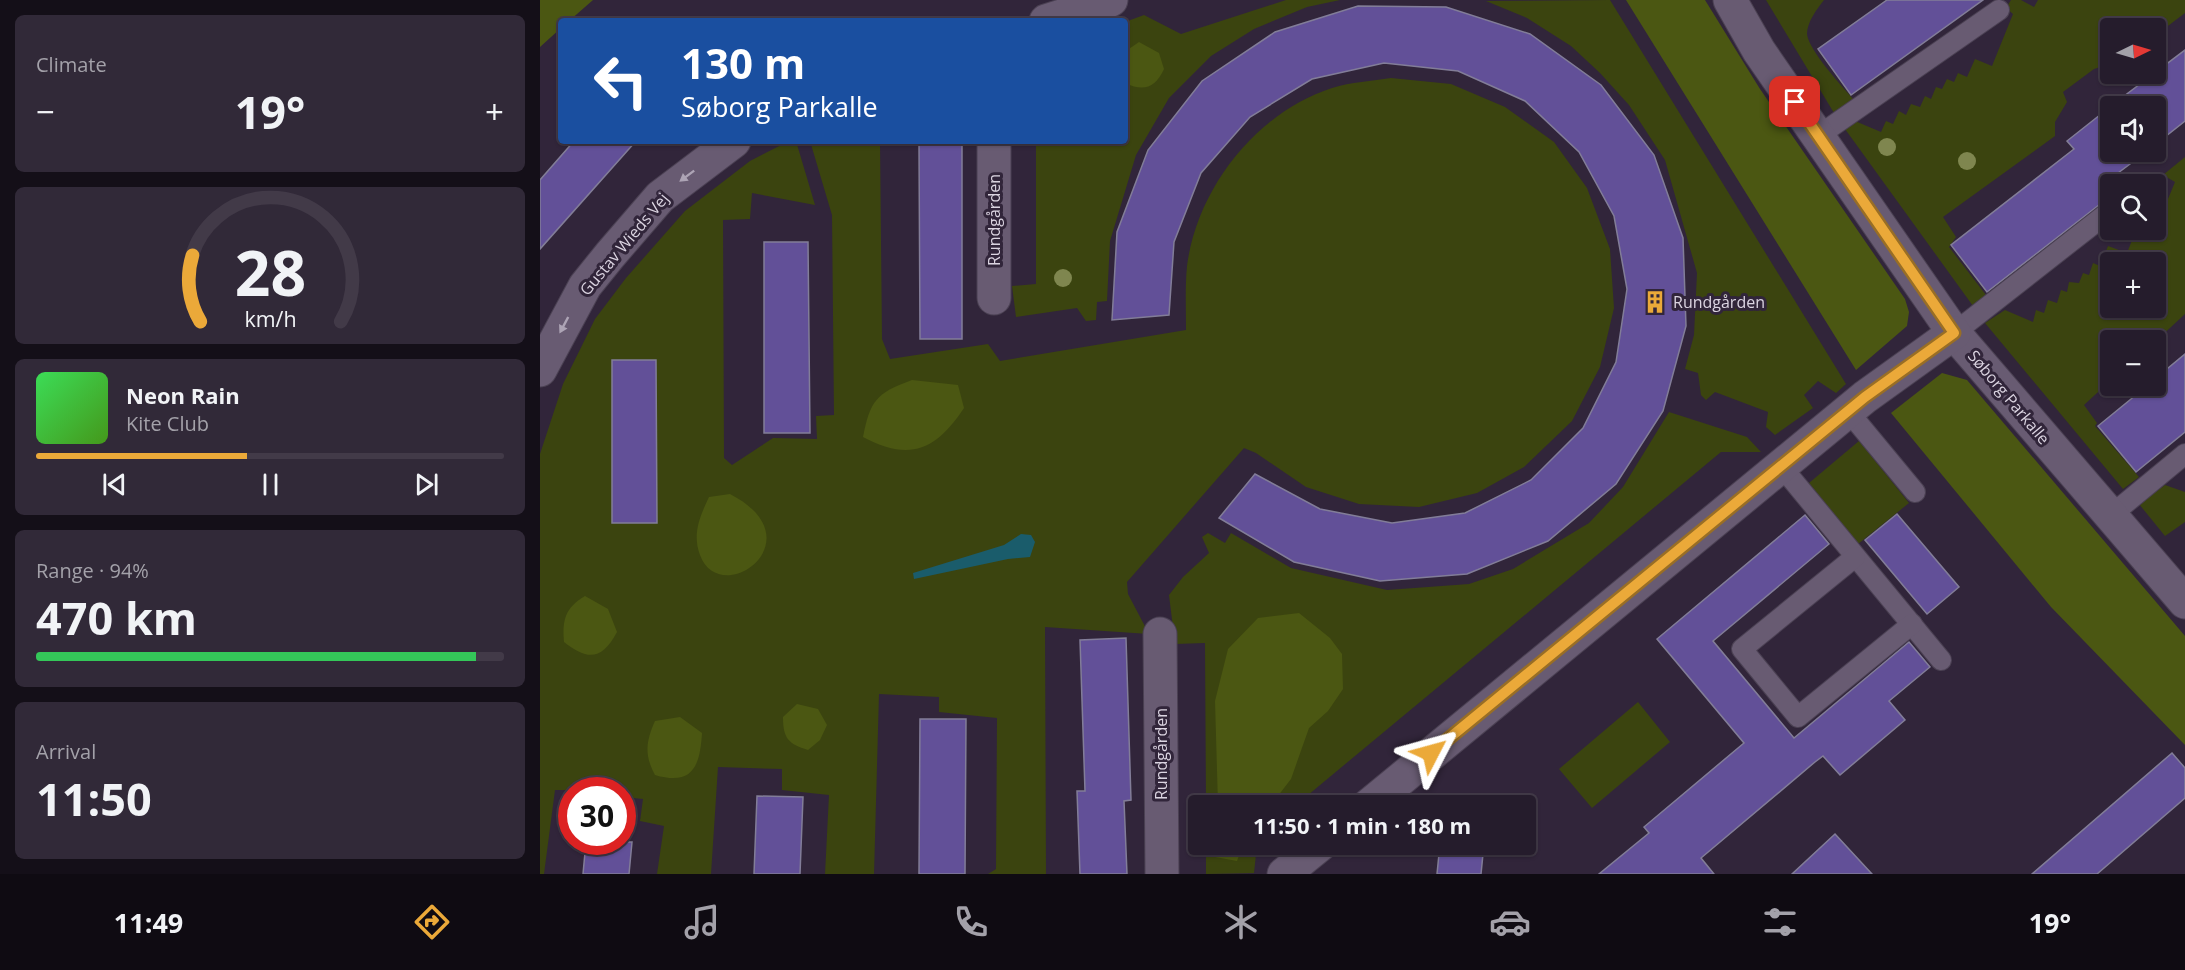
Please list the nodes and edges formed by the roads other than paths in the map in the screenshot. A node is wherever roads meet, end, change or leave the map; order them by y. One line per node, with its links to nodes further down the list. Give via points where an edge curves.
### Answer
1 (1111, 0): 4 (street)
2 (1730, 0): 5 (street, Søborg Parkalle, via 1759,51)
3 (1999, 10): 5 (lane)
4 (1055, 18)
5 (1818, 136): 10 (street, Søborg Parkalle)
6 (730, 144): 11 (street, Gustav Wieds Vej, one-way to 11, via 660,197 585,286)
7 (994, 144): 9 (street, Rundgården)
8 (2100, 219): 10 (lane)
9 (994, 298)
10 (1954, 333): 12 (street); 16 (street, Søborg Parkalle)
11 (540, 370)
12 (1848, 411): 14 (street); 15 (lane)
13 (2185, 454): 16 (lane)
14 (1781, 466): 17 (lane); 22 (street)
15 (1915, 492)
16 (2110, 516): 18 (street, Søborg Parkalle)
17 (1855, 557): 19 (lane); 19 (lane, via 1742,649 1798,717)
18 (2182, 594)
19 (1912, 624): 21 (lane)
20 (1160, 634): 24 (street, Rundgården)
21 (1941, 660)
22 (1381, 795)
23 (1307, 855): 25 (street)
24 (1162, 874)
25 (1284, 874)

